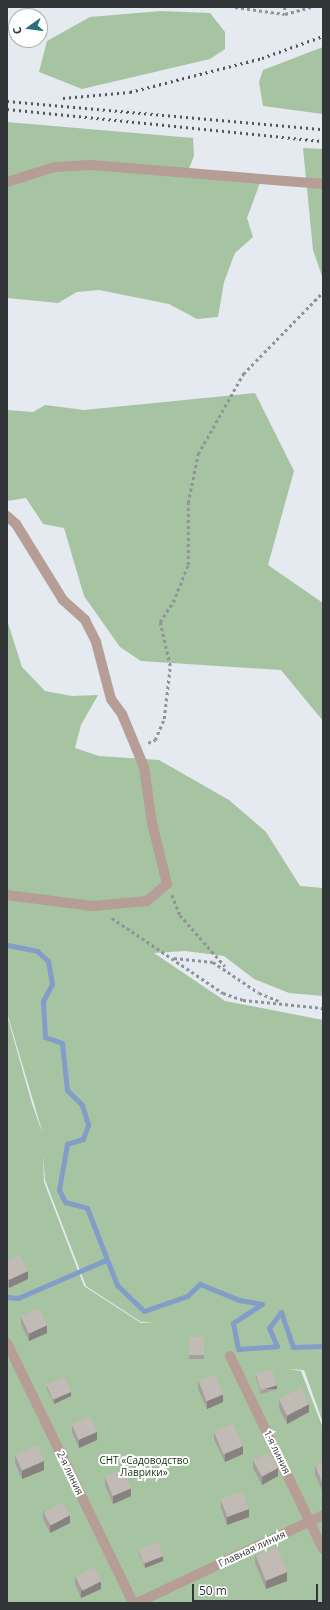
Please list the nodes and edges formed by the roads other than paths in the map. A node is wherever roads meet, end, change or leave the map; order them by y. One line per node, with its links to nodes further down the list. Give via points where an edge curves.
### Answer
1 (7, 182): 2 (lane, via 55,167 91,165)
2 (323, 184)
3 (7, 516): 4 (lane, via 16,524 63,600 86,620 96,642 111,699 138,748 168,884 147,901 93,906)
4 (7, 895)
5 (7, 1343): 10 (lane, 2-я линия)
6 (230, 1356): 8 (lane, 1-я линия)
7 (323, 1515): 8 (lane, Главная линия)
8 (310, 1521): 9 (lane, 1-я линия); 11 (lane, Главная линия)
9 (323, 1549)
10 (132, 1603)
11 (137, 1603)

